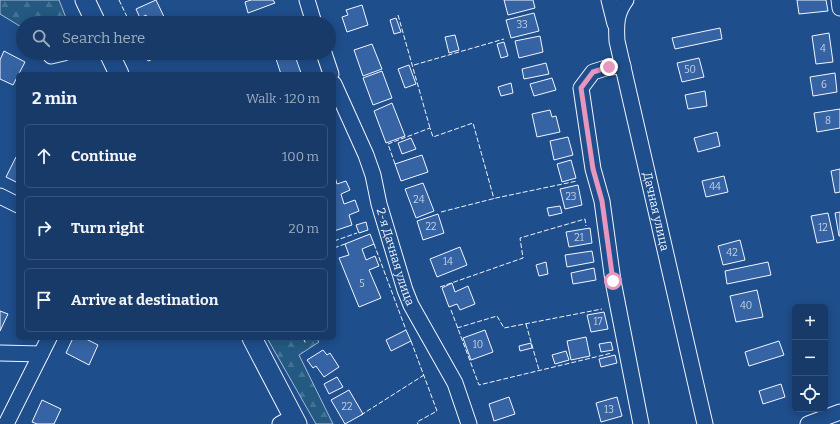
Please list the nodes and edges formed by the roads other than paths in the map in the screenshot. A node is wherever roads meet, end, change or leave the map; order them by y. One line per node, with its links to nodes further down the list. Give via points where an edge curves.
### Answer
1 (85, 0): 7 (main road)
2 (307, 0): 8 (street)
3 (609, 0): 9 (street)
4 (626, 0): 9 (street, Дачная улица, via 619,11)
5 (839, 0): 6 (street)
6 (840, 8)
7 (93, 16)
8 (312, 16)
9 (616, 25): 12 (street, Дачная улица)
10 (112, 60): 13 (main road)
11 (326, 60): 14 (street)
12 (623, 66): 26 (street, via 593,72 581,88 593,169 602,201 613,281); 27 (street, Дачная улица)
13 (118, 72)
14 (330, 72)
15 (336, 88): 25 (street, 2-я Дачная улица, via 366,154 405,290 455,383)
16 (0, 196): 17 (street)
17 (16, 204)
18 (48, 340): 21 (street)
19 (253, 340): 23 (main road)
20 (0, 353): 21 (street)
21 (40, 354): 24 (street)
22 (840, 412): 28 (street)
23 (290, 422)
24 (6, 424)
25 (469, 424)
26 (641, 424)
27 (706, 424)
28 (808, 424)

